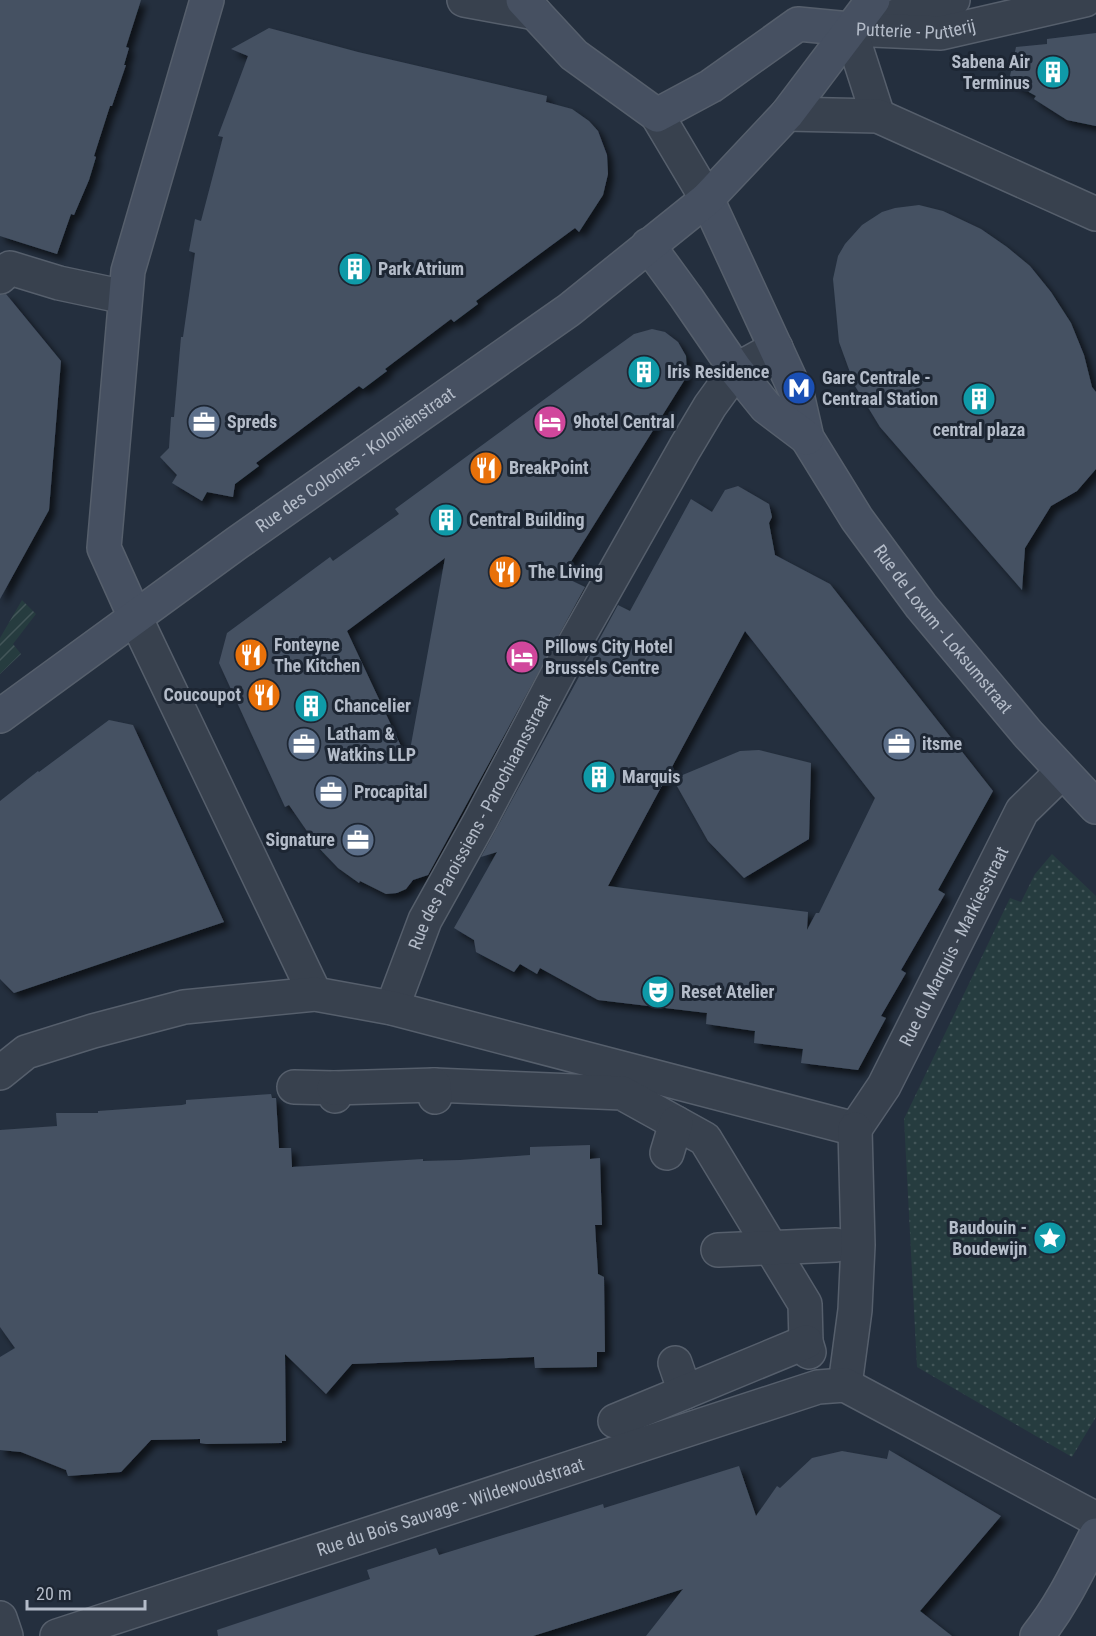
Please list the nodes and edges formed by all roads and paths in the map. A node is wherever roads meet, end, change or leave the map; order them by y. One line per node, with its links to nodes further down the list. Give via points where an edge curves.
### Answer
1 (207, 0): 15 (street, via 128,271)
2 (464, 0): 6 (street)
3 (873, 0): 7 (street, Rue des Colonies - Koloniënstraat)
4 (953, 0): 7 (street, Putterie - Putterij)
5 (1085, 0): 7 (street, Putterie - Putterij, via 941,33)
6 (529, 7): 9 (street, via 574,55)
7 (850, 29): 8 (street, Rue des Colonies - Koloniënstraat); 9 (street, via 798,24 711,86); 10 (street)
8 (787, 114): 10 (street); 11 (street, Rue des Colonies - Koloniënstraat)
9 (657, 115): 11 (street)
10 (878, 116): 12 (street)
11 (707, 198): 13 (street, Rue des Colonies - Koloniënstraat); 16 (street, Rue de Loxum - Loksumstraat)
12 (1096, 214)
13 (648, 245): 17 (street, Rue de Loxum - Loksumstraat); 19 (street, Rue des Colonies - Koloniënstraat, via 570,310)
14 (0, 276): 15 (street, via 10,268)
15 (125, 297): 19 (street, via 104,548)
16 (776, 348): 17 (street, Rue des Paroissiens - Parochiaansstraat); 18 (street, Rue de Loxum - Loksumstraat, via 797,394)
17 (736, 370): 18 (street, Rue de Loxum - Loksumstraat, via 766,407); 24 (street, Rue des Paroissiens - Parochiaansstraat, via 685,448 563,664 425,920)
18 (807, 438): 21 (street, Rue de Loxum - Loksumstraat, via 857,519 921,606)
19 (135, 617): 20 (street, Rue des Colonies - Koloniënstraat); 23 (street)
20 (0, 716)
21 (1062, 772): 22 (street, Rue de Loxum - Loksumstraat); 27 (street, Rue du Marquis - Markiesstraat, via 1022,811 884,1086)
22 (1096, 807)
23 (315, 994): 24 (street); 25 (street, via 184,1007 26,1052)
24 (392, 1008): 27 (street)
25 (0, 1073)
26 (294, 1087): 29 (street, via 334,1092 622,1094 671,1138 705,1139)
27 (855, 1129): 31 (street, via 858,1245 855,1310)
28 (836, 1245): 29 (street)
29 (771, 1248): 30 (street); 32 (street, via 805,1304 808,1347 680,1378)
30 (718, 1250)
31 (845, 1385): 33 (street); 37 (street, Rue du Bois Sauvage - Wildewoudstraat, via 818,1387)
32 (615, 1421)
33 (1096, 1519)
34 (1096, 1535): 38 (street, via 1066,1593)
35 (0, 1618): 36 (street)
36 (6, 1636)
37 (57, 1636)
38 (1036, 1636)

